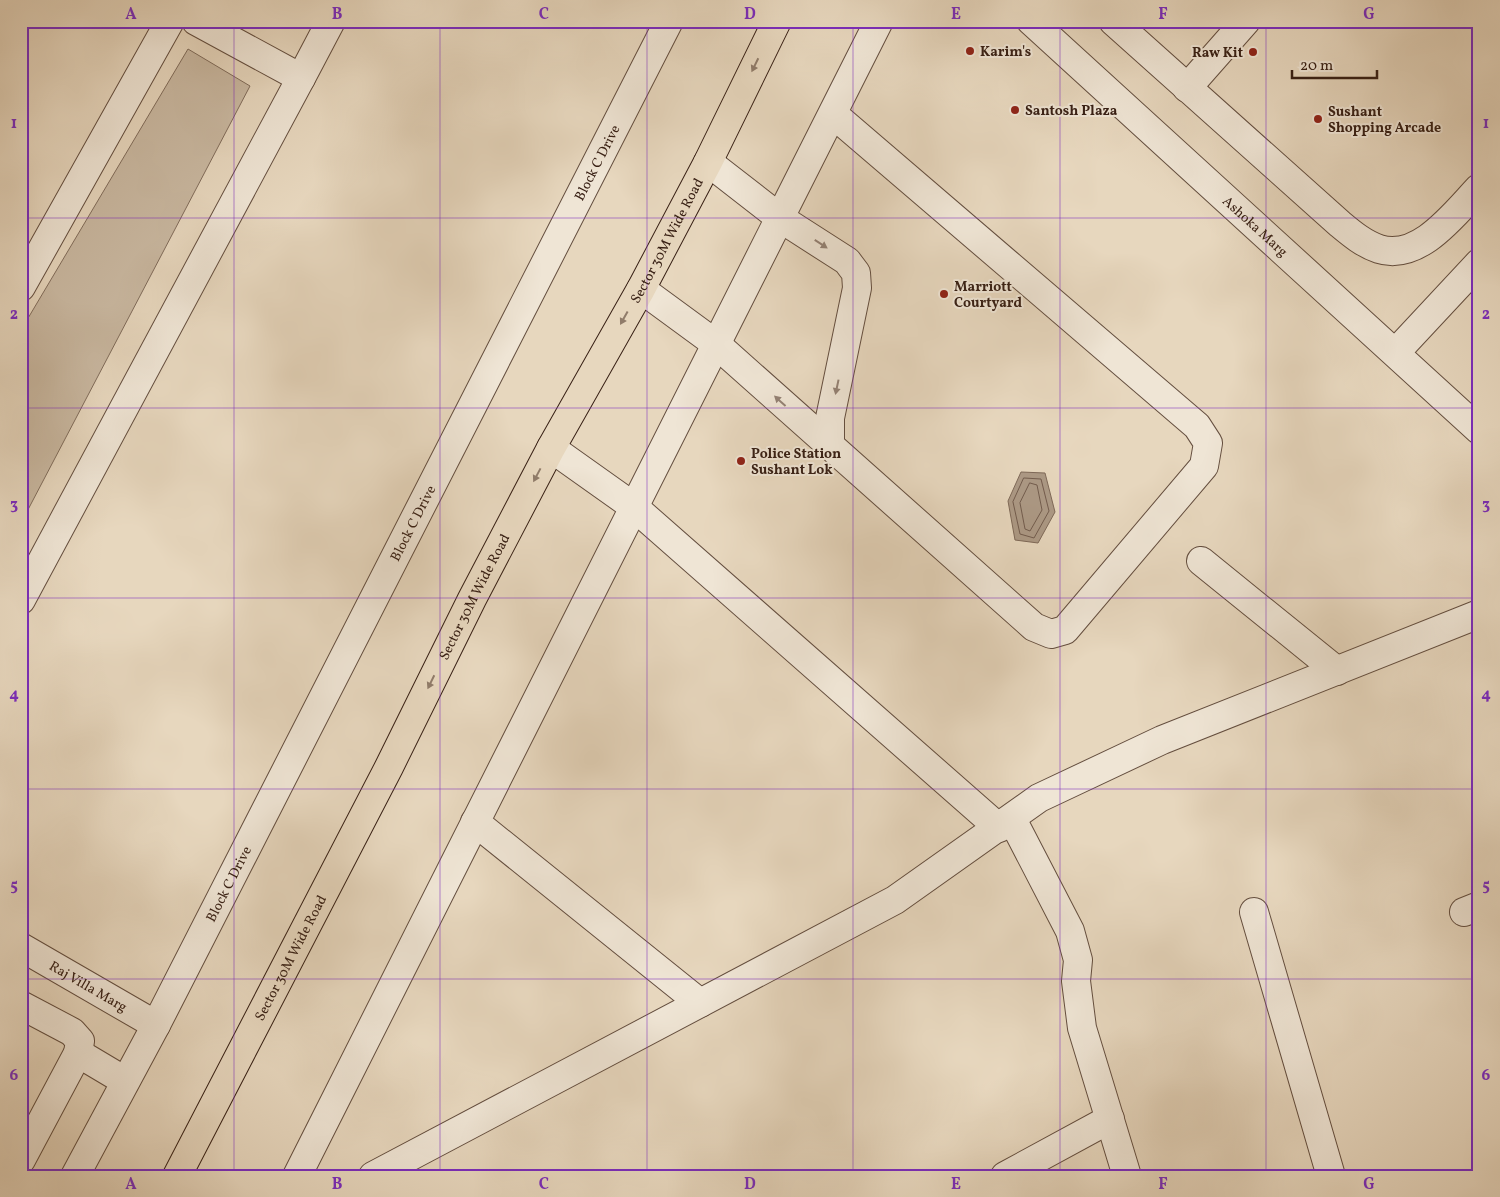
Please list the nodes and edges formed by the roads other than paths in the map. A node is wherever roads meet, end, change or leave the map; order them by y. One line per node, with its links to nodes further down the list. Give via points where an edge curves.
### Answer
1 (170, 21): 17 (street)
2 (196, 21): 10 (street)
3 (331, 21): 10 (street)
4 (777, 21): 13 (main road, Sector 30M Wide Road, one-way to 13)
5 (879, 21): 12 (street)
6 (1031, 21): 20 (street, Ashoka Marg)
7 (1112, 21): 11 (street)
8 (1246, 21): 11 (street)
9 (658, 25): 35 (street, Block C Drive)
10 (301, 78): 26 (street)
11 (1187, 88): 14 (street, via 1340,224 1380,250 1407,250 1433,236)
12 (833, 114): 15 (street); 22 (street, via 1197,426 1208,443 1204,466 1065,630 1051,634 1034,627)
13 (708, 162): 15 (street); 18 (main road, Sector 30M Wide Road)
14 (1479, 188)
15 (780, 218): 19 (street); 22 (street, one-way to 22, via 847,261 856,273 858,288 830,418)
16 (1479, 263): 20 (street)
17 (21, 287)
18 (641, 289): 19 (street); 23 (main road, Sector 30M Wide Road, one-way to 23)
19 (716, 344): 22 (street, one-way to 19); 24 (street)
20 (1396, 352): 21 (street, Ashoka Marg)
21 (1479, 430)
22 (830, 445)
23 (551, 448): 24 (street); 41 (main road, Sector 30M Wide Road, one-way to 41)
24 (634, 507): 29 (street); 30 (street)
25 (1201, 561): 28 (street)
26 (21, 600)
27 (1479, 614): 28 (street)
28 (1337, 671): 30 (street, via 1162,740 1039,798)
29 (475, 822): 33 (street); 42 (street)
30 (1006, 823): 33 (street, via 895,900); 38 (street, via 1070,931 1078,960 1076,981 1082,1028)
31 (1254, 912): 46 (street)
32 (21, 947): 35 (street, Raj Villa Marg)
33 (700, 1003): 43 (street)
34 (21, 1005): 36 (street, via 72,1032 80,1042)
35 (156, 1025): 37 (street, Block C Drive)
36 (78, 1053): 37 (street); 39 (street)
37 (125, 1081): 40 (street, Block C Drive)
38 (1110, 1120): 44 (street); 45 (street)
39 (21, 1160)
40 (75, 1176)
41 (176, 1176)
42 (297, 1176)
43 (372, 1176)
44 (1005, 1176)
45 (1127, 1176)
46 (1331, 1176)

